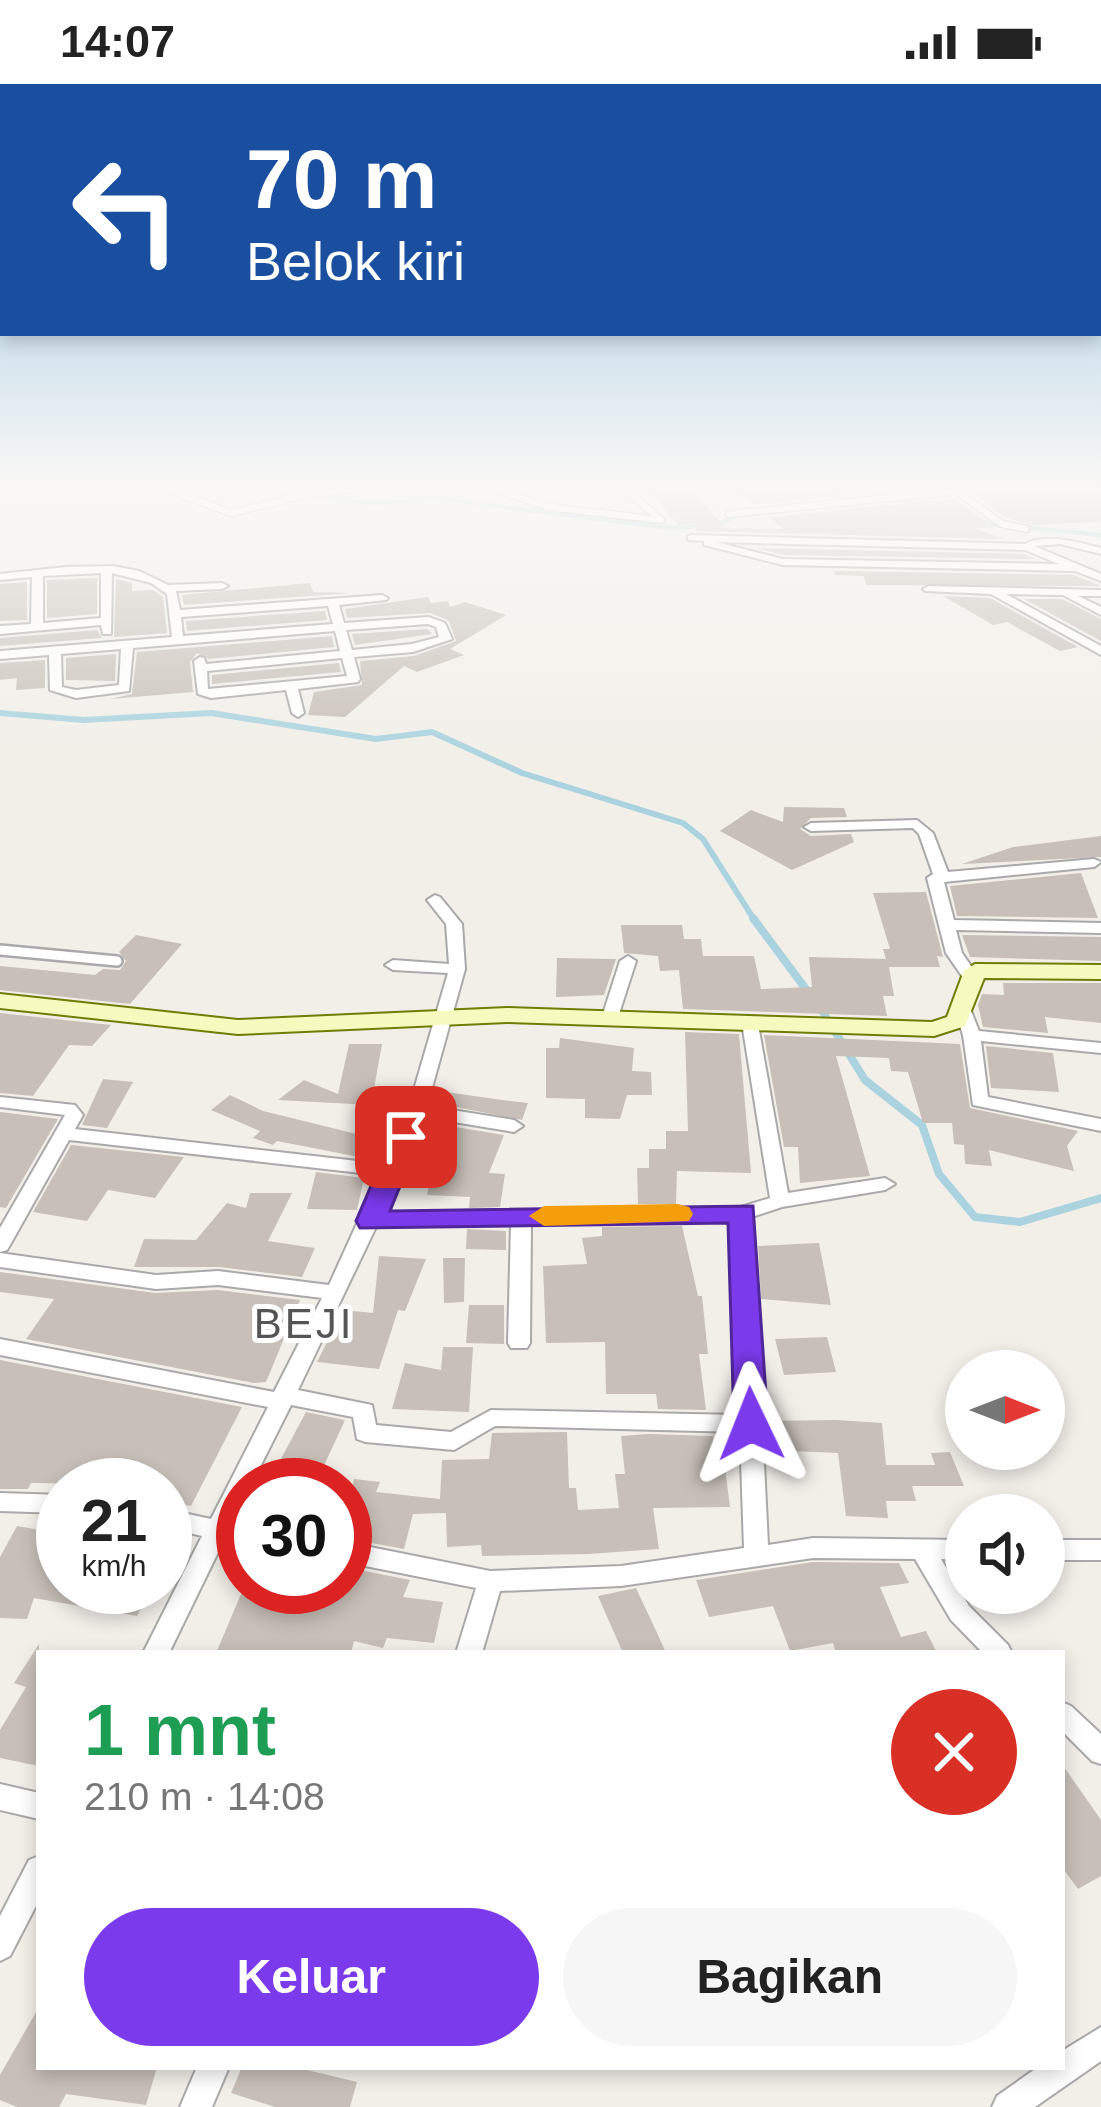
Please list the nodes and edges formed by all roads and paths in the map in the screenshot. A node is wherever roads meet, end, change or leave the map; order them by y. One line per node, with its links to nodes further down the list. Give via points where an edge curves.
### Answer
1 (38, 579): 15 (street)
2 (106, 579): 14 (street)
3 (150, 579): 5 (street)
4 (222, 586): 5 (street)
5 (167, 588): 13 (street)
6 (929, 589): 7 (street)
7 (992, 590): 8 (street); 23 (street)
8 (1062, 592): 9 (street); 12 (street)
9 (1101, 593)
10 (382, 598): 11 (street)
11 (332, 602): 13 (street); 16 (street)
12 (1101, 612)
13 (176, 614): 19 (street)
14 (107, 621): 15 (street); 21 (street)
15 (37, 627): 17 (street)
16 (340, 627): 18 (street); 24 (street); 24 (street, via 429,620 446,639)
17 (0, 630)
18 (197, 639): 19 (street); 26 (street)
19 (178, 640): 20 (street)
20 (127, 645): 21 (street); 22 (street, via 125,688 76,694 56,690)
21 (106, 646): 22 (street)
22 (55, 650): 25 (street)
23 (1101, 651)
24 (351, 654): 26 (street); 27 (street, via 354,680)
25 (0, 655)
26 (201, 668): 27 (street, via 207,694)
27 (291, 688): 28 (street)
28 (298, 713)
29 (812, 827): 31 (street, via 917,824)
30 (1094, 862): 31 (street)
31 (941, 874): 33 (street, via 934,884)
32 (435, 899): 39 (street, via 454,924)
33 (946, 925): 34 (street); 41 (street, via 958,965)
34 (1101, 928)
35 (0, 950): 36 (lane)
36 (117, 961)
37 (628, 961): 44 (street)
38 (393, 965): 39 (street)
39 (457, 969): 45 (street)
40 (1101, 972): 41 (street, via 983,969)
41 (970, 976): 43 (street)
42 (0, 1001): 45 (street, via 238,1028)
43 (963, 1011): 46 (street, via 934,1030); 47 (street)
44 (610, 1017): 45 (street); 46 (street)
45 (440, 1018): 50 (street)
46 (751, 1023): 56 (street)
47 (972, 1034): 48 (street); 52 (street, via 979,1101)
48 (1101, 1048)
49 (0, 1102): 53 (street, via 74,1111)
50 (417, 1110): 51 (street); 54 (street)
51 (514, 1126)
52 (1101, 1126)
53 (64, 1134): 54 (street); 60 (street)
54 (393, 1172): 59 (street)
55 (885, 1184): 56 (street)
56 (780, 1201): 57 (street)
57 (742, 1213): 58 (street); 66 (street)
58 (520, 1216): 59 (street); 63 (street)
59 (371, 1221): 62 (street)
60 (0, 1245)
61 (0, 1260): 62 (street, via 157,1282 218,1278)
62 (336, 1293): 65 (street)
63 (519, 1343)
64 (0, 1347): 65 (street)
65 (281, 1398): 66 (street, via 364,1411 365,1433 449,1442 491,1418); 67 (street)
66 (751, 1424): 76 (street)
67 (251, 1458)
68 (0, 1502): 69 (street)
69 (36, 1503)
70 (192, 1524): 71 (street)
71 (216, 1530): 79 (street)
72 (921, 1548): 73 (street); 76 (street); 81 (street, via 960,1613)
73 (945, 1549)
74 (1065, 1550): 75 (street)
75 (1101, 1550)
76 (756, 1556): 78 (street, via 621,1576)
77 (372, 1557): 78 (street)
78 (490, 1581): 80 (street)
79 (157, 1650)
80 (470, 1650)
81 (996, 1650)
82 (1065, 1717): 83 (street)
83 (1101, 1752)
84 (0, 1797): 85 (street)
85 (36, 1805)
86 (36, 1876): 87 (street)
87 (0, 1946)
88 (1101, 2042): 89 (street)
89 (1065, 2067)
90 (212, 2070): 92 (street)
91 (1061, 2070): 93 (street)
92 (196, 2107)
93 (1008, 2107)

